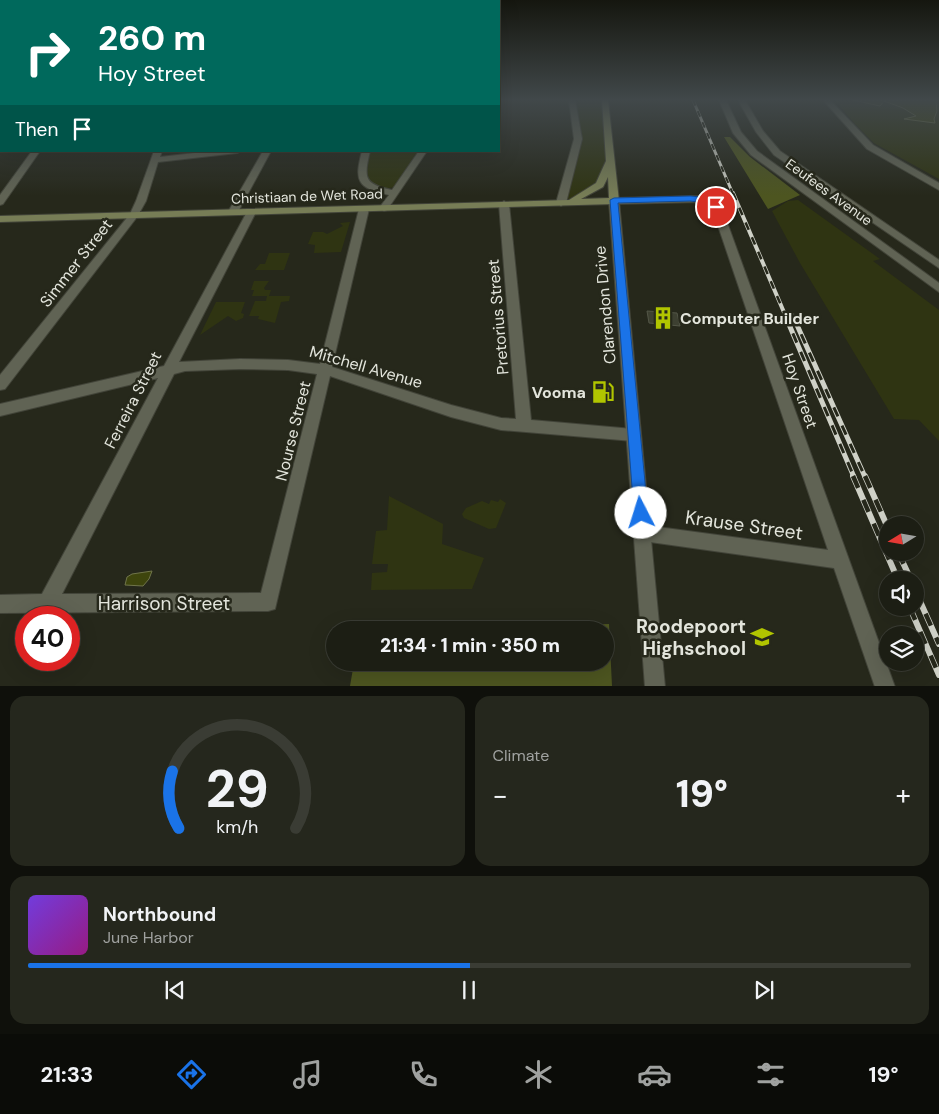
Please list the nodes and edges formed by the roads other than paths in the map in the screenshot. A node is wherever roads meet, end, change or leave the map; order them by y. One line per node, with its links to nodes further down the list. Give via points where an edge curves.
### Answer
1 (577, 132): 17 (street)
2 (607, 132): 12 (main road, Clarendon Drive)
3 (737, 132): 26 (street, Eeufees Avenue, via 754,153)
4 (760, 132): 25 (street, Eeufees Avenue, via 777,153)
5 (856, 132): 13 (street, via 870,147)
6 (35, 152): 16 (street)
7 (221, 152): 11 (street)
8 (265, 152): 21 (street)
9 (366, 152): 14 (street, via 362,178 375,188)
10 (423, 152): 14 (street)
11 (157, 156): 23 (street, Simmer Street)
12 (610, 160): 15 (main road, Clarendon Drive); 17 (main road, via 600,185)
13 (939, 187)
14 (394, 193): 20 (street)
15 (614, 200): 17 (main road, Christiaan de Wet Road); 32 (street, Clarendon Drive); 34 (street, Hoy Street, via 690,198 709,200 714,204)
16 (0, 202)
17 (563, 202): 18 (main road, Christiaan de Wet Road)
18 (504, 204): 20 (main road, Christiaan de Wet Road); 31 (street, Pretorius Street)
19 (364, 208): 20 (main road, Christiaan de Wet Road); 22 (main road, Christiaan de Wet Road); 28 (street, Nourse Street)
20 (384, 208)
21 (233, 212): 22 (main road, Christiaan de Wet Road); 23 (main road, Christiaan de Wet Road)
22 (251, 212): 27 (street, Ferreira Street)
23 (134, 215): 24 (main road, Christiaan de Wet Road); 29 (street, Simmer Street)
24 (0, 220)
25 (939, 265)
26 (939, 288)
27 (169, 369): 28 (street, Mitchell Avenue, via 240,364 302,365); 30 (street, Mitchell Avenue); 37 (street, Ferreira Street)
28 (326, 370): 31 (street, Mitchell Avenue, via 451,412); 35 (street, Nourse Street)
29 (0, 385)
30 (0, 410)
31 (524, 427): 32 (street, Mitchell Avenue)
32 (634, 435): 33 (street, Clarendon Drive)
33 (643, 533): 34 (street, Krause Street); 38 (street, Clarendon Drive)
34 (840, 560): 39 (street, Hoy Street)
35 (268, 602): 37 (street, Harrison Street)
36 (0, 604): 37 (street, Harrison Street)
37 (48, 604)
38 (655, 686)
39 (885, 686)

